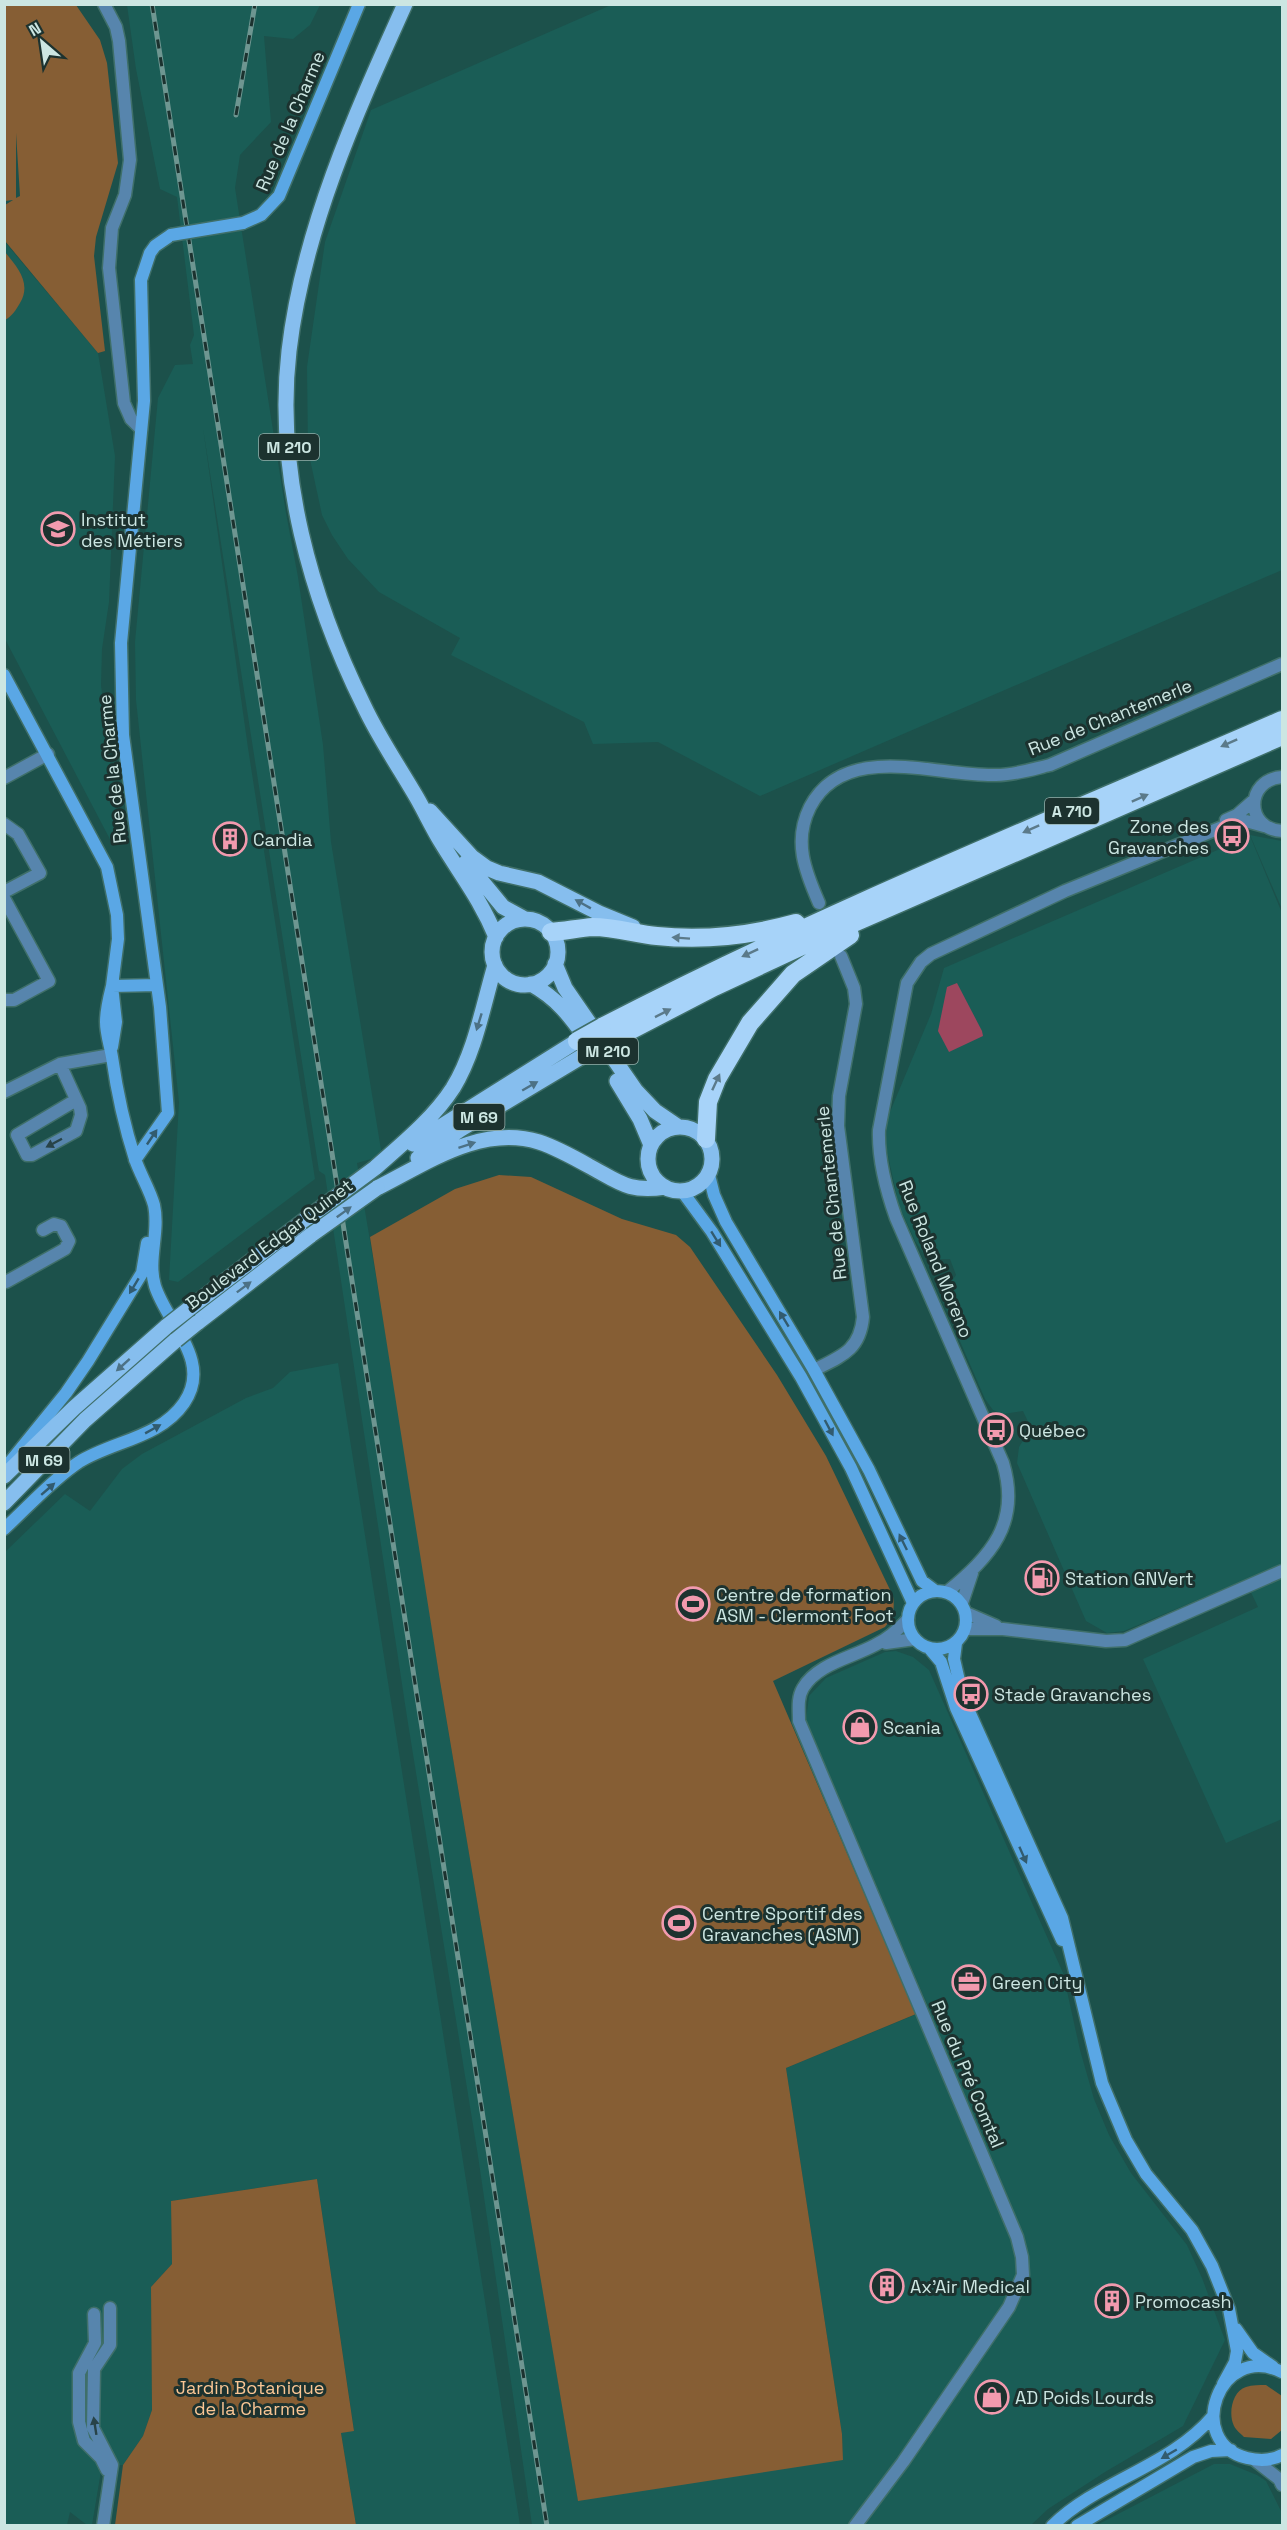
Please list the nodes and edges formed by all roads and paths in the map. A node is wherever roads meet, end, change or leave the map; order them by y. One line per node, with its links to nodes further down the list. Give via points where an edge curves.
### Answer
1 (104, 4): 6 (street, via 117,27 130,160 125,195 112,228 109,268 124,402)
2 (359, 4): 6 (main road, Rue de la Charme, bridge, via 279,196 261,215 243,223 171,235 150,253 141,280)
3 (396, 4): 5 (main road, M 210)
4 (405, 4): 5 (main road, M 210)
5 (370, 82): 15 (main road, M 210, via 333,176 304,268 289,354 286,412 302,531 321,602 364,708)
6 (141, 429): 34 (main road, Rue de la Charme, via 121,643 123,735)
7 (1282, 664): 24 (street, Rue de Chantemerle, via 1050,765 999,775 868,766 839,776 815,798 802,826 803,864)
8 (4, 675): 12 (main road)
9 (4, 690): 12 (main road)
10 (1282, 720): 25 (highway, A 710, one-way to 25)
11 (1282, 736): 21 (highway, A 710, one-way to 11)
12 (45, 756): 14 (street); 35 (main road, via 112,887 118,939)
13 (1282, 777): 16 (street, via 1267,781)
14 (4, 778)
15 (417, 798): 26 (main road, M 210, via 502,907); 28 (main road, one-way to 15, via 538,882 487,868); 29 (main road, M 210, via 478,898)
16 (1254, 800): 18 (street, via 1256,814); 20 (street, via 1237,815)
17 (4, 824): 22 (street, via 18,834 40,873)
18 (1264, 826): 19 (street); 20 (street, via 1240,821)
19 (1282, 831)
20 (1197, 836): 60 (street, Rue Roland Moreno, via 943,947 921,962 907,983 881,1115 880,1155 896,1218 1008,1480 1009,1510 1003,1528)
21 (971, 872): 37 (highway, A 710, one-way to 21); 44 (highway, one-way to 21, via 708,1102 717,1079 750,1023 793,974 852,934 895,915)
22 (4, 892)
23 (4, 898): 36 (street, via 49,981 14,1000)
24 (819, 903)
25 (861, 903): 28 (highway, one-way to 28, via 728,938); 37 (highway, A 710, one-way to 37, via 738,958)
26 (525, 919): 27 (main road, via 544,925); 29 (main road, via 508,924)
27 (551, 932): 28 (highway, via 591,927); 31 (main road, via 558,947)
28 (656, 936)
29 (496, 937): 32 (main road)
30 (841, 956): 55 (street, Rue de Chantemerle, via 856,1004 839,1096 838,1126 863,1317 854,1346)
31 (555, 964): 33 (main road, via 541,980); 43 (main road, M 210, via 564,988 636,1091)
32 (495, 965): 33 (main road, via 510,981); 47 (main road, one-way to 47, via 477,1028 452,1090 418,1129)
33 (531, 984): 45 (main road, M 210, via 550,994 564,1008 628,1096)
34 (157, 985): 35 (main road); 46 (main road, Rue de la Charme, one-way to 34, via 168,1113)
35 (112, 986): 39 (main road, via 116,1022)
36 (4, 1000)
37 (607, 1034): 38 (highway, A 710, bridge)
38 (582, 1048): 47 (main road, M 69, via 453,1117); 51 (main road, Boulevard Edgar Quinet / M 69, one-way to 38)
39 (111, 1054): 40 (street); 46 (main road, via 121,1115)
40 (60, 1064): 41 (street); 42 (street)
41 (4, 1092)
42 (76, 1100): 42 (street, one-way to 42, via 81,1115 76,1131 27,1155 17,1134)
43 (677, 1126): 44 (main road, via 698,1131); 45 (main road, via 666,1129)
44 (706, 1139): 48 (main road, via 713,1156)
45 (651, 1145): 49 (main road, via 648,1164 657,1182)
46 (135, 1160): 50 (main road)
47 (375, 1168): 57 (main road, Boulevard Edgar Quinet / M 69, one-way to 57, bridge, via 166,1326)
48 (709, 1175): 52 (main road, via 693,1189); 55 (main road, one-way to 48, via 726,1222)
49 (665, 1187): 51 (main road, one-way to 49, via 467,1144 511,1138 557,1148 629,1188); 52 (main road)
50 (146, 1188): 56 (main road, one-way to 56, via 149,1233 142,1273 66,1394); 59 (main road, one-way to 50, via 78,1463 153,1430 186,1400 193,1365 188,1347 155,1285 154,1204)
51 (377, 1188): 58 (main road, Boulevard Edgar Quinet / M 69, one-way to 51, bridge, via 85,1420 176,1340)
52 (682, 1191): 64 (main road, one-way to 64, via 712,1232 801,1377 851,1468)
53 (43, 1230): 54 (street, via 54,1224 61,1226 69,1241 65,1250)
54 (5, 1281)
55 (814, 1370): 62 (main road, one-way to 55, via 922,1581 869,1470)
56 (4, 1470)
57 (4, 1476)
58 (4, 1503)
59 (4, 1528)
60 (973, 1571): 63 (street); 65 (street)
61 (1282, 1571): 68 (street, via 1125,1640)
62 (933, 1590): 63 (main road); 64 (main road)
63 (947, 1592): 65 (main road)
64 (913, 1603): 66 (main road)
65 (964, 1608): 67 (main road); 68 (street)
66 (908, 1619): 69 (main road); 71 (street, Rue du Pré Comtal, via 897,1632)
67 (965, 1629): 68 (street); 70 (main road)
68 (1003, 1629)
69 (915, 1639): 71 (street, Rue du Pré Comtal); 72 (main road)
70 (956, 1643): 72 (main road); 73 (main road, via 954,1659 963,1698 1057,1907)
71 (876, 1645): 86 (street, Rue du Pré Comtal, via 809,1680 798,1702 799,1721 1017,2237 1023,2276 1018,2291 976,2356)
72 (930, 1649): 73 (main road, one-way to 73, via 941,1662 956,1708)
73 (1076, 1971): 76 (main road, via 1102,2083 1126,2140 1146,2174 1192,2230 1212,2266)
74 (110, 2308): 83 (street, one-way to 74, via 112,2465 93,2427 94,2369 110,2345)
75 (94, 2314): 83 (street, via 95,2343 79,2373 79,2422 84,2441 101,2458)
76 (1232, 2322): 77 (main road, via 1253,2353); 78 (main road, via 1238,2351)
77 (1279, 2370): 78 (main road, via 1247,2368)
78 (1224, 2384): 79 (main road, via 1217,2394)
79 (1213, 2416): 80 (main road, via 1219,2435); 87 (main road, one-way to 87, via 1188,2442 1080,2504)
80 (1231, 2450): 82 (main road); 88 (main road, via 1193,2457)
81 (1282, 2455): 82 (main road)
82 (1256, 2461): 84 (street)
83 (110, 2480): 85 (street)
84 (1282, 2485)
85 (103, 2526)
86 (855, 2526)
87 (1052, 2526)
88 (1077, 2526)

